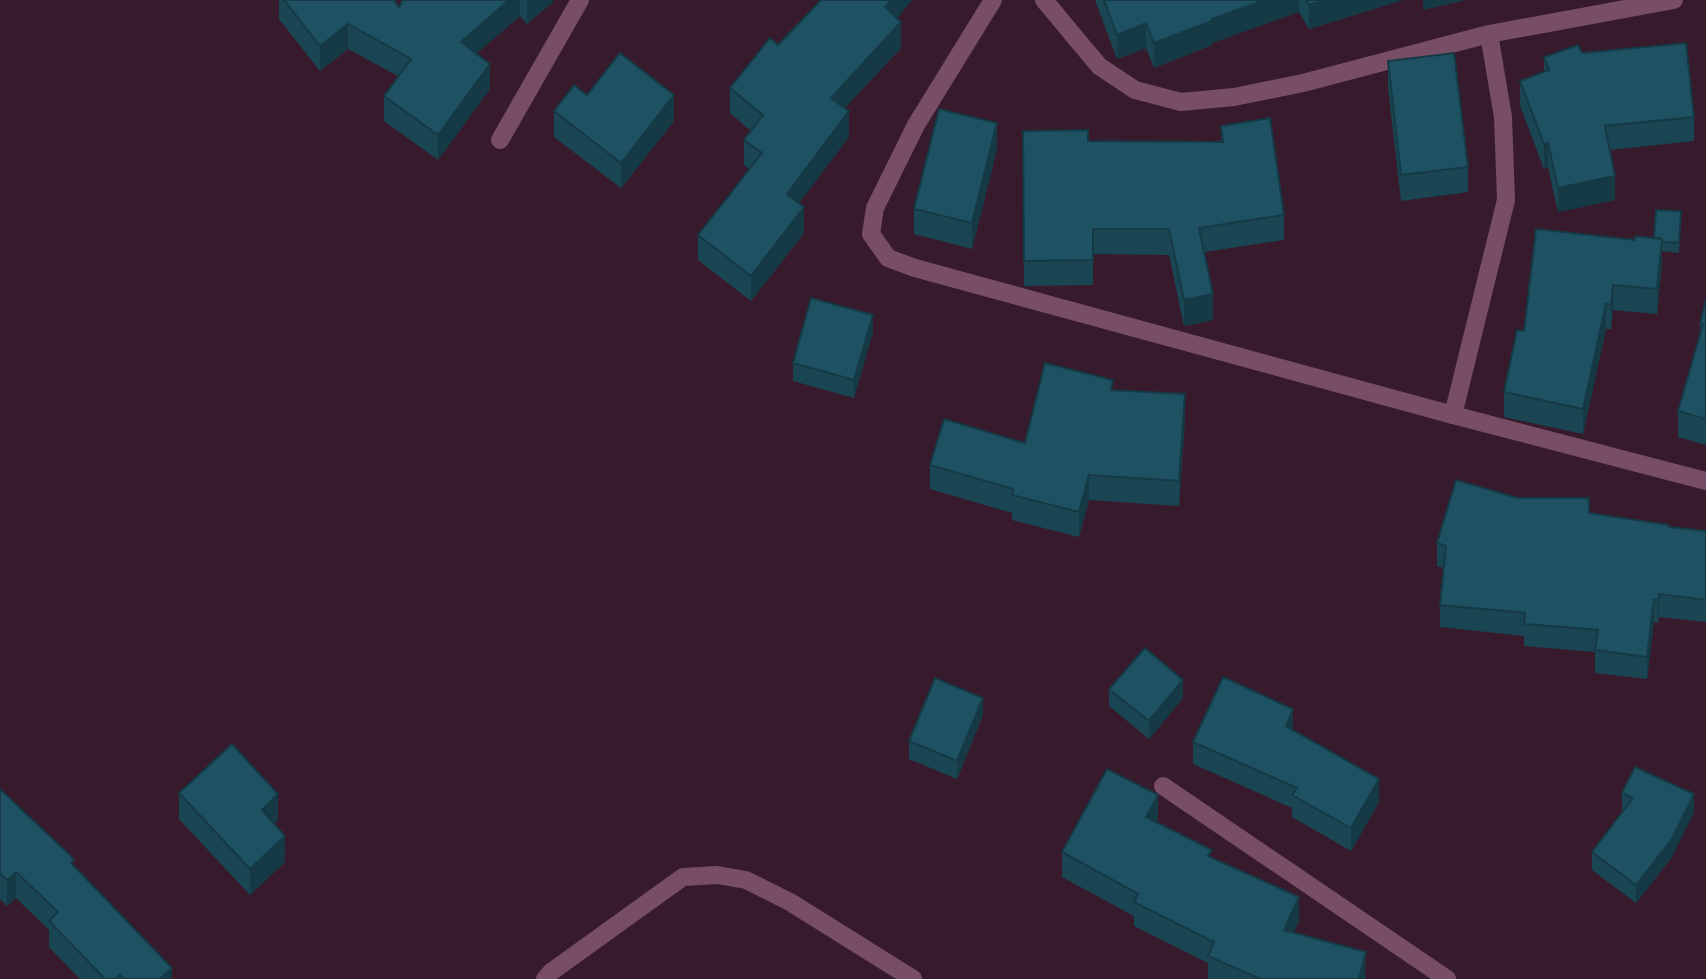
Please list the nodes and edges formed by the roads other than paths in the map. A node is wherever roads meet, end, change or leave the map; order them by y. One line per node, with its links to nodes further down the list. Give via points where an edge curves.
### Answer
1 (580, 0): 6 (street)
2 (993, 0): 7 (street, via 916,125 875,208 871,234 888,258)
3 (1044, 0): 5 (street, via 1099,66 1135,90 1181,102 1303,83)
4 (1674, 0): 5 (street)
5 (1489, 34): 7 (street, via 1503,117 1506,200)
6 (500, 140)
7 (1453, 415): 8 (street)
8 (1706, 481)
9 (1163, 786): 12 (street)
10 (545, 979): 11 (street, via 683,877 717,875 746,880 790,902)
11 (913, 979)
12 (1447, 979)

